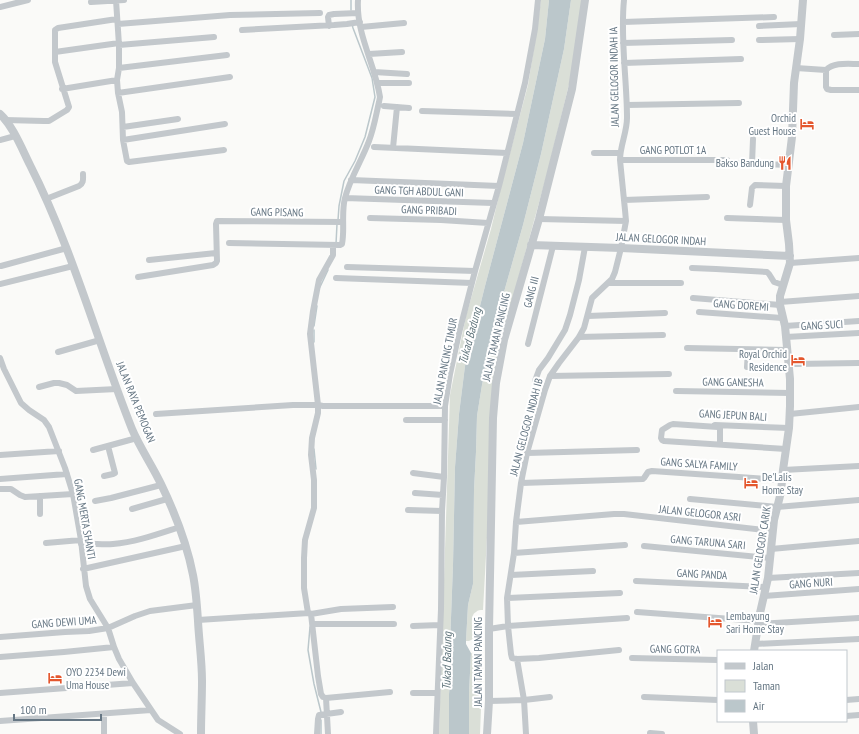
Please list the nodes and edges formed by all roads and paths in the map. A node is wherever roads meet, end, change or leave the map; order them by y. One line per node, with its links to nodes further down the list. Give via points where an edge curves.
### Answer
1 (28, 0): 10 (street)
2 (116, 0): 3 (street); 9 (street); 14 (street)
3 (124, 0)
4 (358, 0): 12 (street)
5 (538, 0): 55 (street, JALAN PANCING TIMUR, via 534,37)
6 (585, 0): 87 (street, JALAN TAMAN PANCING, via 572,89)
7 (624, 0): 15 (street, JALAN GELOGOR INDAH IA)
8 (803, 0): 18 (street, JALAN GELOGOR CARIK)
9 (91, 2)
10 (0, 7)
11 (320, 13): 14 (street)
12 (354, 13): 17 (street); 19 (street, via 329,15)
13 (774, 17): 15 (street)
14 (118, 21): 29 (street); 30 (street, via 57,28)
15 (623, 22): 28 (street, JALAN GELOGOR INDAH IA)
16 (404, 23): 17 (street)
17 (357, 24): 19 (street); 32 (street)
18 (801, 24): 20 (street); 27 (street, JALAN GELOGOR CARIK)
19 (329, 26): 21 (street)
20 (759, 26)
21 (242, 30)
22 (859, 34): 23 (street)
23 (834, 35)
24 (214, 37): 29 (street)
25 (732, 40): 28 (street)
26 (759, 40): 27 (street)
27 (800, 40): 38 (street, JALAN GELOGOR CARIK)
28 (623, 43): 35 (street, JALAN GELOGOR INDAH IA)
29 (119, 44): 30 (street); 37 (street)
30 (55, 52): 46 (street)
31 (402, 52): 32 (street)
32 (368, 54): 40 (street)
33 (227, 55): 37 (street)
34 (741, 58): 35 (street)
35 (624, 63): 50 (street, JALAN GELOGOR INDAH IA)
36 (859, 64): 39 (street, via 838,64)
37 (119, 68): 43 (street)
38 (796, 68): 39 (street); 74 (street, JALAN GELOGOR CARIK)
39 (826, 70): 47 (street, via 827,89)
40 (374, 72): 41 (street); 44 (street)
41 (407, 74)
42 (230, 77): 48 (street)
43 (117, 80): 46 (street); 48 (street)
44 (377, 83): 45 (street); 76 (street, via 380,97 369,140)
45 (409, 83)
46 (62, 89): 56 (street, via 68,109 49,121)
47 (859, 90)
48 (118, 93): 59 (street)
49 (739, 102): 50 (street)
50 (627, 105): 69 (street, JALAN GELOGOR INDAH IA, via 627,121)
51 (384, 106): 52 (street)
52 (397, 107): 53 (street); 65 (street)
53 (410, 108)
54 (422, 111): 55 (street)
55 (518, 114): 67 (street, JALAN PANCING TIMUR)
56 (2, 118): 60 (street, JALAN RAYA PEMOGAN)
57 (178, 119): 59 (street)
58 (225, 124): 63 (street)
59 (123, 127): 63 (street)
60 (15, 136): 62 (street); 81 (street, JALAN RAYA PEMOGAN)
61 (754, 138): 73 (street)
62 (0, 140)
63 (123, 140): 66 (street, via 128,162)
64 (374, 147): 65 (street)
65 (393, 148): 67 (street)
66 (224, 150)
67 (507, 153): 77 (street, JALAN PANCING TIMUR)
68 (594, 153): 69 (street)
69 (620, 153): 70 (street, JALAN GELOGOR INDAH IA)
70 (620, 160): 71 (street, GANG POTLOT 1A); 82 (street, JALAN GELOGOR INDAH IA)
71 (726, 160)
72 (735, 163): 73 (street)
73 (752, 164): 74 (street)
74 (789, 165): 78 (street, JALAN GELOGOR CARIK)
75 (83, 174): 81 (street, via 82,184)
76 (351, 180): 77 (street); 79 (street)
77 (499, 186): 83 (street, JALAN PANCING TIMUR)
78 (786, 186): 84 (street, via 755,185 752,188); 88 (street, JALAN GELOGOR CARIK)
79 (345, 198): 83 (street, GANG TGH ABDUL GANI); 90 (street)
80 (707, 198): 82 (street)
81 (46, 199): 97 (street, JALAN RAYA PEMOGAN)
82 (624, 200): 89 (street, JALAN GELOGOR INDAH IA)
83 (494, 203): 91 (street, JALAN PANCING TIMUR)
84 (750, 205)
85 (370, 218): 91 (street, GANG PRIBADI)
86 (727, 218): 88 (street)
87 (539, 219): 89 (street); 94 (street, JALAN TAMAN PANCING)
88 (786, 220): 102 (street, JALAN GELOGOR CARIK)
89 (626, 221): 98 (street, JALAN GELOGOR INDAH IA)
90 (339, 222): 93 (street, via 343,238 342,244); 99 (street, GANG PISANG, via 217,221)
91 (488, 223): 107 (street, JALAN PANCING TIMUR)
92 (230, 243): 93 (street)
93 (336, 245): 144 (street, via 333,256 319,280 310,334)
94 (531, 245): 95 (street, JALAN GELOGOR INDAH); 223 (street, JALAN TAMAN PANCING, via 504,340 496,383 493,418)
95 (553, 246): 96 (street, JALAN GELOGOR INDAH); 128 (street, GANG III)
96 (585, 247): 98 (street, JALAN GELOGOR INDAH); 139 (street, via 580,280 565,330 539,370)
97 (67, 248): 103 (street); 104 (street, JALAN RAYA PEMOGAN)
98 (621, 248): 102 (street, JALAN GELOGOR INDAH); 111 (street, JALAN GELOGOR INDAH IB, via 615,272)
99 (216, 253): 101 (street); 108 (street, via 217,261 213,265)
100 (859, 258): 102 (street)
101 (149, 260)
102 (790, 260): 114 (street, JALAN GELOGOR CARIK)
103 (1, 266)
104 (73, 266): 113 (street); 127 (street, JALAN RAYA PEMOGAN)
105 (347, 267): 107 (street)
106 (692, 268): 114 (street, via 767,272 774,282)
107 (475, 271): 110 (street, JALAN PANCING TIMUR)
108 (138, 277)
109 (336, 278): 110 (street)
110 (472, 283): 145 (street, JALAN PANCING TIMUR)
111 (608, 283): 112 (street); 120 (street, JALAN GELOGOR INDAH IB, via 592,298)
112 (681, 283)
113 (0, 284)
114 (783, 285): 117 (street, JALAN GELOGOR CARIK)
115 (859, 296): 117 (street)
116 (693, 298): 117 (street)
117 (780, 304): 122 (street, JALAN GELOGOR CARIK)
118 (699, 312): 122 (street, GANG DOREMI)
119 (665, 313): 120 (street)
120 (588, 316): 125 (street, JALAN GELOGOR INDAH IB)
121 (859, 321): 122 (street, GANG DOREMI)
122 (783, 322): 126 (street, JALAN GELOGOR CARIK)
123 (859, 333): 126 (street, GANG SUCI)
124 (663, 335): 125 (street)
125 (579, 337): 138 (street, JALAN GELOGOR INDAH IB)
126 (786, 337): 131 (street, JALAN GELOGOR CARIK)
127 (100, 340): 132 (street); 141 (street, JALAN RAYA PEMOGAN)
128 (528, 344)
129 (687, 348): 130 (street)
130 (748, 350): 131 (street); 136 (street)
131 (786, 350): 134 (street, JALAN GELOGOR CARIK)
132 (58, 352)
133 (0, 358): 159 (street, GANG MERTA SHANTI, via 17,397 29,410 44,420)
134 (788, 363): 135 (street); 143 (street, JALAN GELOGOR CARIK)
135 (859, 363)
136 (747, 367)
137 (669, 374): 138 (street)
138 (550, 376): 160 (street, JALAN GELOGOR INDAH IB)
139 (535, 382)
140 (39, 387): 141 (street, via 59,383 76,391)
141 (117, 389): 153 (street, JALAN RAYA PEMOGAN)
142 (676, 391): 143 (street, GANG GANESHA)
143 (790, 393): 148 (street, JALAN GELOGOR CARIK)
144 (320, 405): 145 (street); 147 (street); 212 (street, via 312,438 311,455 314,508 305,540 304,558 304,588)
145 (445, 406): 150 (street, JALAN PANCING TIMUR)
146 (859, 407): 148 (street)
147 (156, 414)
148 (790, 414): 152 (street, JALAN GELOGOR CARIK)
149 (406, 420): 150 (street)
150 (444, 420): 167 (street, JALAN PANCING TIMUR)
151 (676, 422): 152 (street, GANG JEPUN BALI)
152 (789, 428): 156 (street, JALAN GELOGOR CARIK)
153 (137, 438): 155 (street); 171 (street, JALAN RAYA PEMOGAN)
154 (720, 444): 154 (street, via 664,441 661,438 662,430 673,424 718,427); 156 (street)
155 (108, 446): 157 (street); 166 (street, via 115,473)
156 (786, 449): 163 (street, JALAN GELOGOR CARIK)
157 (93, 450)
158 (637, 450): 160 (street)
159 (59, 451): 161 (street); 165 (street, GANG MERTA SHANTI)
160 (527, 453): 170 (street, JALAN GELOGOR INDAH IB)
161 (0, 455)
162 (859, 466): 163 (street)
163 (783, 470): 169 (street, JALAN GELOGOR CARIK)
164 (413, 473): 167 (street)
165 (67, 474): 168 (street); 174 (street, GANG MERTA SHANTI)
166 (104, 476)
167 (444, 477): 175 (street, JALAN PANCING TIMUR)
168 (0, 479)
169 (782, 480): 170 (street, GANG SALYA FAMILY, via 652,471 643,479); 181 (street, JALAN GELOGOR CARIK)
170 (521, 483): 186 (street, JALAN GELOGOR INDAH IB)
171 (162, 484): 177 (street, JALAN RAYA PEMOGAN); 180 (street)
172 (0, 489): 176 (street, via 11,489 25,497)
173 (415, 493): 175 (street)
174 (72, 494): 176 (street); 191 (street, GANG MERTA SHANTI)
175 (443, 494): 184 (street, JALAN PANCING TIMUR)
176 (40, 496): 185 (street)
177 (167, 499): 182 (street); 187 (street, JALAN RAYA PEMOGAN)
178 (690, 499): 181 (street)
179 (859, 500): 181 (street)
180 (95, 501)
181 (777, 507): 188 (street, JALAN GELOGOR CARIK)
182 (132, 509)
183 (408, 510): 184 (street)
184 (442, 511): 219 (street, JALAN PANCING TIMUR)
185 (40, 514)
186 (516, 522): 188 (street, JALAN GELOGOR ASRI, via 624,514); 196 (street, JALAN GELOGOR INDAH IB)
187 (180, 527): 191 (street, via 131,541 112,544); 193 (street, JALAN RAYA PEMOGAN)
188 (773, 531): 195 (street, JALAN GELOGOR CARIK)
189 (859, 541): 195 (street)
190 (46, 543): 191 (street)
191 (83, 543): 198 (street, GANG MERTA SHANTI)
192 (625, 545): 196 (street)
193 (186, 546): 198 (street); 209 (street, JALAN RAYA PEMOGAN)
194 (644, 546): 197 (street, GANG TARUNA SARI)
195 (771, 549): 197 (street, JALAN GELOGOR CARIK)
196 (514, 553): 201 (street, JALAN GELOGOR INDAH IB)
197 (770, 558): 202 (street, JALAN GELOGOR CARIK)
198 (86, 569): 222 (street, GANG MERTA SHANTI, via 88,593)
199 (593, 571): 201 (street)
200 (859, 574): 202 (street)
201 (511, 575): 208 (street, JALAN GELOGOR INDAH IB)
202 (768, 578): 204 (street, JALAN GELOGOR CARIK)
203 (636, 581): 204 (street, GANG PANDA)
204 (766, 587): 207 (street, JALAN GELOGOR CARIK)
205 (859, 589): 207 (street, GANG NURI)
206 (620, 593): 208 (street)
207 (764, 596): 216 (street, JALAN GELOGOR CARIK)
208 (507, 598): 221 (street, JALAN GELOGOR INDAH IB)
209 (197, 605): 215 (street, JALAN RAYA PEMOGAN); 222 (street, GANG DEWI UMA, via 150,611)
210 (393, 607): 212 (street, via 341,609)
211 (638, 612): 216 (street)
212 (310, 614): 215 (street); 217 (street)
213 (627, 618): 221 (street)
214 (859, 618): 216 (street)
215 (198, 620): 256 (street, JALAN RAYA PEMOGAN, via 202,681)
216 (758, 623): 227 (street, JALAN GELOGOR CARIK)
217 (313, 624): 218 (street); 239 (street, via 321,694)
218 (394, 624)
219 (440, 625): 220 (street); 236 (street, JALAN PANCING TIMUR)
220 (413, 626)
221 (508, 626): 223 (street); 231 (street, JALAN GELOGOR INDAH IB, via 512,658)
222 (108, 628): 224 (street, GANG DEWI UMA, via 89,632); 226 (street, GANG MERTA SHANTI)
223 (489, 629): 245 (street, JALAN TAMAN PANCING)
224 (0, 637)
225 (859, 639): 227 (street)
226 (114, 647): 229 (street); 233 (street, GANG MERTA SHANTI)
227 (755, 647)
228 (619, 650): 231 (street)
229 (0, 657)
230 (632, 658): 232 (street, GANG GOTRA)
231 (517, 659): 242 (street, JALAN GELOGOR INDAH IB)
232 (717, 660)
233 (133, 683): 237 (street); 246 (street, GANG MERTA SHANTI)
234 (390, 692): 239 (street)
235 (413, 693): 236 (street)
236 (437, 693): 259 (street, JALAN PANCING TIMUR)
237 (0, 694)
238 (644, 697): 243 (street)
239 (326, 698): 249 (street)
240 (550, 698): 242 (street)
241 (859, 699): 244 (street)
242 (524, 700): 245 (street); 261 (street, JALAN GELOGOR INDAH IB)
243 (717, 700)
244 (847, 700)
245 (489, 701): 260 (street, JALAN TAMAN PANCING)
246 (151, 710): 248 (street); 255 (street, GANG MERTA SHANTI, via 158,720)
247 (341, 712): 249 (street)
248 (104, 714): 252 (street); 254 (street)
249 (323, 715): 257 (street, via 318,716); 258 (street)
250 (859, 715): 251 (street)
251 (847, 716)
252 (0, 721)
253 (753, 722): 264 (street)
254 (104, 734)
255 (180, 734)
256 (201, 734)
257 (317, 734)
258 (328, 734)
259 (436, 734)
260 (487, 734)
261 (526, 734)
262 (650, 734): 263 (street)
263 (662, 734)
264 (754, 734)

